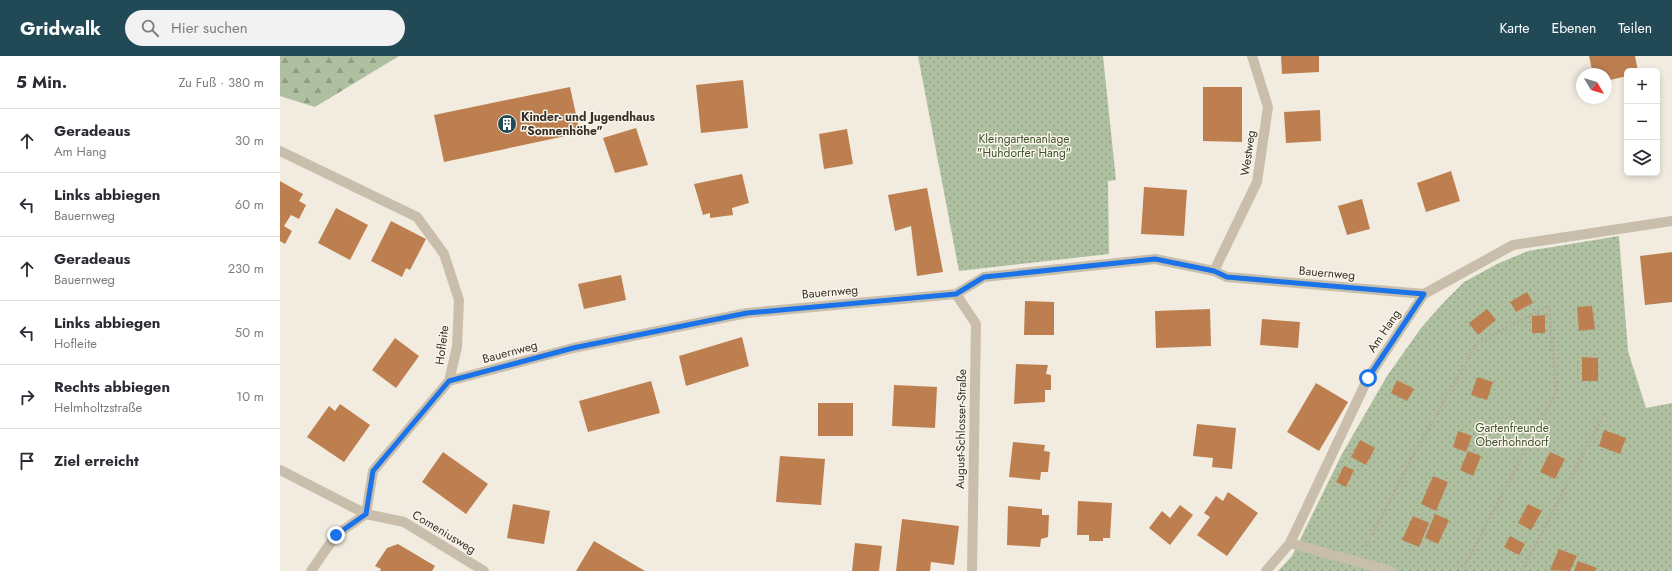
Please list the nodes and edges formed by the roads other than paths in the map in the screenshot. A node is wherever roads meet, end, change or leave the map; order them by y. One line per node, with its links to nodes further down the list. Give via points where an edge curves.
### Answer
1 (1252, 56): 4 (street, Westweg, via 1268,107 1257,182)
2 (280, 151): 7 (street, Hofleite, via 417,217 444,254 459,300 457,347)
3 (1672, 221): 6 (street, Am Hang, via 1512,245)
4 (1214, 271): 5 (street, Bauernweg, via 1155,259 984,277); 6 (street, Bauernweg, via 1227,277)
5 (956, 294): 7 (street, Bauernweg, via 747,313 573,348); 13 (street, August-Schlosser-Straße, via 976,324)
6 (1424, 294): 10 (street, Am Hang, via 1368,378)
7 (449, 381): 9 (street, Hofleite, via 373,471)
8 (280, 470): 9 (street)
9 (366, 514): 11 (street, via 336,535); 12 (street, Comeniusweg, via 404,522)
10 (1290, 542): 14 (street, Am Hang); 15 (street)
11 (311, 571)
12 (484, 571)
13 (972, 571)
14 (1266, 571)
15 (1391, 571)

